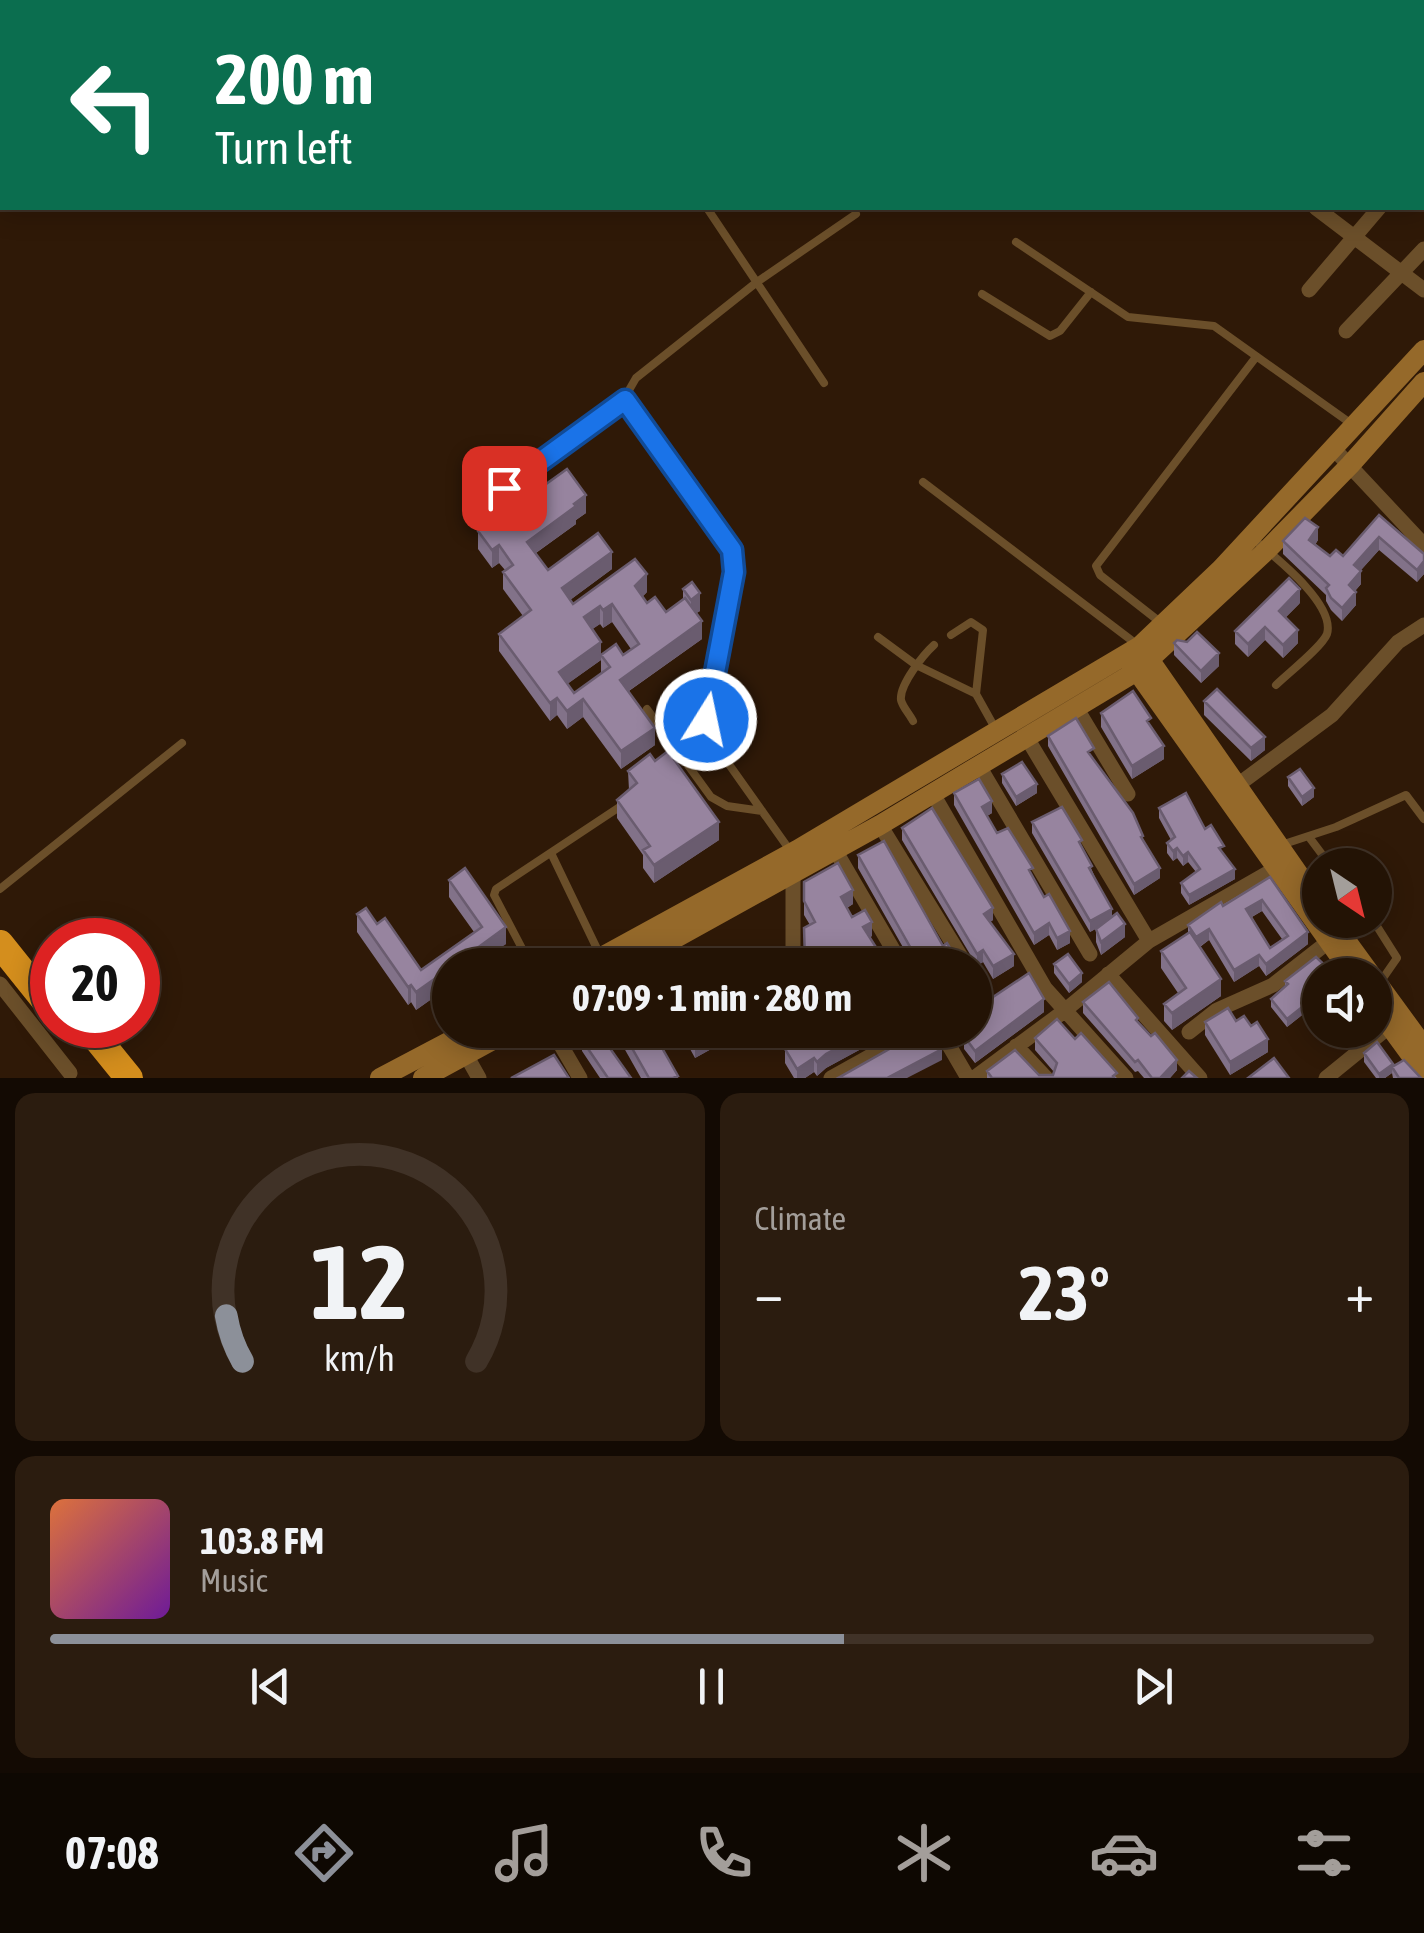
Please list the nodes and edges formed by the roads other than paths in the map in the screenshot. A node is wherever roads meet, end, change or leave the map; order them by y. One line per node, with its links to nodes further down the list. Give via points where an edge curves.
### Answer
1 (709, 210): 9 (lane)
2 (1319, 210): 5 (street)
3 (1377, 210): 5 (street)
4 (856, 214): 9 (lane)
5 (1355, 236): 8 (street); 10 (street)
6 (1016, 242): 12 (lane)
7 (1424, 249): 8 (street)
8 (1401, 272): 11 (street); 14 (street)
9 (757, 282): 17 (lane); 19 (lane, via 636,378)
10 (1308, 290)
11 (1424, 290)
12 (1091, 292): 13 (lane, via 1050,336); 16 (lane, via 1135,320 1207,324)
13 (982, 294)
14 (1346, 331)
15 (1424, 350): 20 (main road)
16 (1256, 357): 20 (lane); 28 (lane, via 1096,566)
17 (824, 382)
18 (1424, 382): 21 (main road)
19 (625, 400): 25 (lane); 48 (lane, via 732,550 708,730)
20 (1354, 426): 21 (lane); 22 (main road)
21 (1373, 440): 23 (main road)
22 (1334, 449): 23 (street); 26 (main road)
23 (1350, 464): 26 (main road); 27 (street)
24 (924, 482): 33 (lane)
25 (475, 510)
26 (1259, 543): 28 (main road); 33 (main road); 35 (lane, via 1312,591 1327,633)
27 (1424, 545)
28 (1164, 625): 33 (main road)
29 (1424, 625): 44 (street, via 1398,642 1332,715)
30 (951, 634): 36 (lane, via 971,622 982,630)
31 (878, 636): 34 (lane)
32 (934, 645): 34 (lane)
33 (1139, 659): 38 (main road); 40 (main road); 44 (main road); 55 (main road)
34 (916, 665): 36 (lane); 39 (lane, via 901,697)
35 (1276, 684)
36 (976, 694): 40 (lane)
37 (647, 709): 48 (lane, via 712,797)
38 (1077, 709): 41 (main road); 46 (street)
39 (913, 721)
40 (998, 732): 56 (main road)
41 (1027, 738): 43 (main road); 61 (street)
42 (182, 743): 58 (lane)
43 (979, 766): 45 (main road); 71 (street)
44 (1236, 787): 55 (main road)
45 (933, 794): 50 (main road); 79 (street)
46 (1128, 794)
47 (621, 806): 54 (lane)
48 (762, 812): 56 (lane)
49 (1424, 819): 51 (lane, via 1406,795)
50 (880, 825): 53 (main road); 70 (street)
51 (1309, 837): 52 (lane); 55 (lane)
52 (1317, 848)
53 (835, 850): 56 (main road); 69 (street)
54 (551, 853): 64 (lane, via 494,892); 65 (lane)
55 (1280, 859): 57 (main road); 61 (street); 62 (main road)
56 (793, 863): 66 (main road); 67 (main road); 68 (street)
57 (1302, 884)
58 (0, 888)
59 (0, 921): 72 (highway)
60 (1384, 938): 74 (lane, via 1397,958)
61 (1150, 942): 75 (street)
62 (1328, 942): 73 (main road); 81 (street, via 1273,985 1226,1005)
63 (0, 944): 76 (highway)
64 (522, 948)
65 (589, 948)
66 (620, 948)
67 (656, 948)
68 (793, 948)
69 (892, 948)
70 (956, 948)
71 (1090, 954)
72 (30, 957)
73 (1340, 958)
74 (1392, 964)
75 (1108, 974): 79 (street); 105 (street)
76 (30, 982)
77 (0, 984): 94 (street)
78 (1392, 1007): 83 (main road)
79 (1063, 1012): 82 (street); 104 (street)
80 (1392, 1029): 93 (main road)
81 (1188, 1032)
82 (1016, 1046): 102 (street); 103 (street)
83 (1424, 1047)
84 (84, 1048): 95 (highway)
85 (104, 1048): 96 (highway)
86 (437, 1048): 97 (main road)
87 (479, 1048): 92 (main road)
88 (562, 1048): 100 (street)
89 (885, 1048): 101 (street)
90 (952, 1048): 102 (street)
91 (1363, 1048): 106 (street)
92 (466, 1055): 98 (main road); 99 (street)
93 (1423, 1070)
94 (70, 1073)
95 (108, 1078)
96 (128, 1078)
97 (380, 1078)
98 (423, 1078)
99 (479, 1078)
100 (580, 1078)
101 (832, 1078)
102 (971, 1078)
103 (1046, 1078)
104 (1126, 1078)
105 (1200, 1078)
106 (1326, 1078)

